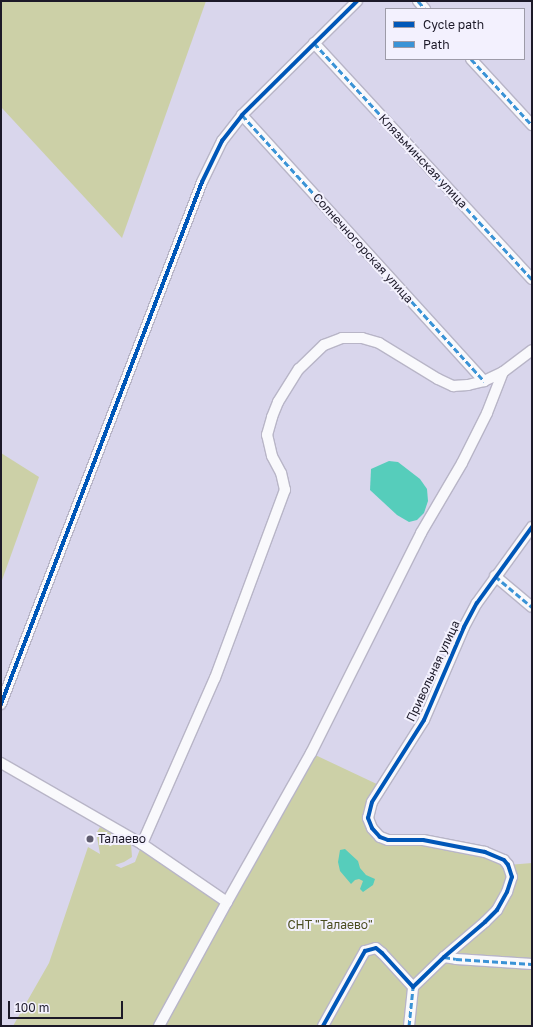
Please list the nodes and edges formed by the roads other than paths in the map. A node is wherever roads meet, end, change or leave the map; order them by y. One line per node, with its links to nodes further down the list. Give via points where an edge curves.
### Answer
1 (357, 1): 2 (street)
2 (314, 43): 4 (street); 6 (street, Клязьминская улица)
3 (472, 60): 5 (street)
4 (242, 115): 10 (street, Солнечногорская улица); 14 (street, via 222,141 202,182)
5 (532, 125)
6 (532, 279)
7 (532, 350): 8 (street)
8 (527, 358): 9 (street)
9 (503, 372): 10 (street); 17 (street, via 487,413 462,463 421,533 312,753)
10 (484, 381): 16 (street, via 453,386 379,344 362,338 342,338 324,345 299,369 278,402 267,434 285,490 215,678)
11 (532, 527): 12 (street, Привольная улица)
12 (495, 576): 13 (street); 18 (street, Привольная улица, via 464,627 424,720 372,802 368,818 380,837 388,840 424,840 485,852 508,864 512,877 497,910)
13 (532, 607)
14 (1, 704)
15 (1, 763): 16 (street)
16 (142, 844): 17 (street)
17 (227, 902): 21 (street)
18 (444, 957): 19 (street); 20 (street)
19 (532, 964)
20 (413, 987): 22 (street, via 376,948 365,951); 23 (street)
21 (159, 1026)
22 (323, 1026)
23 (409, 1026)

